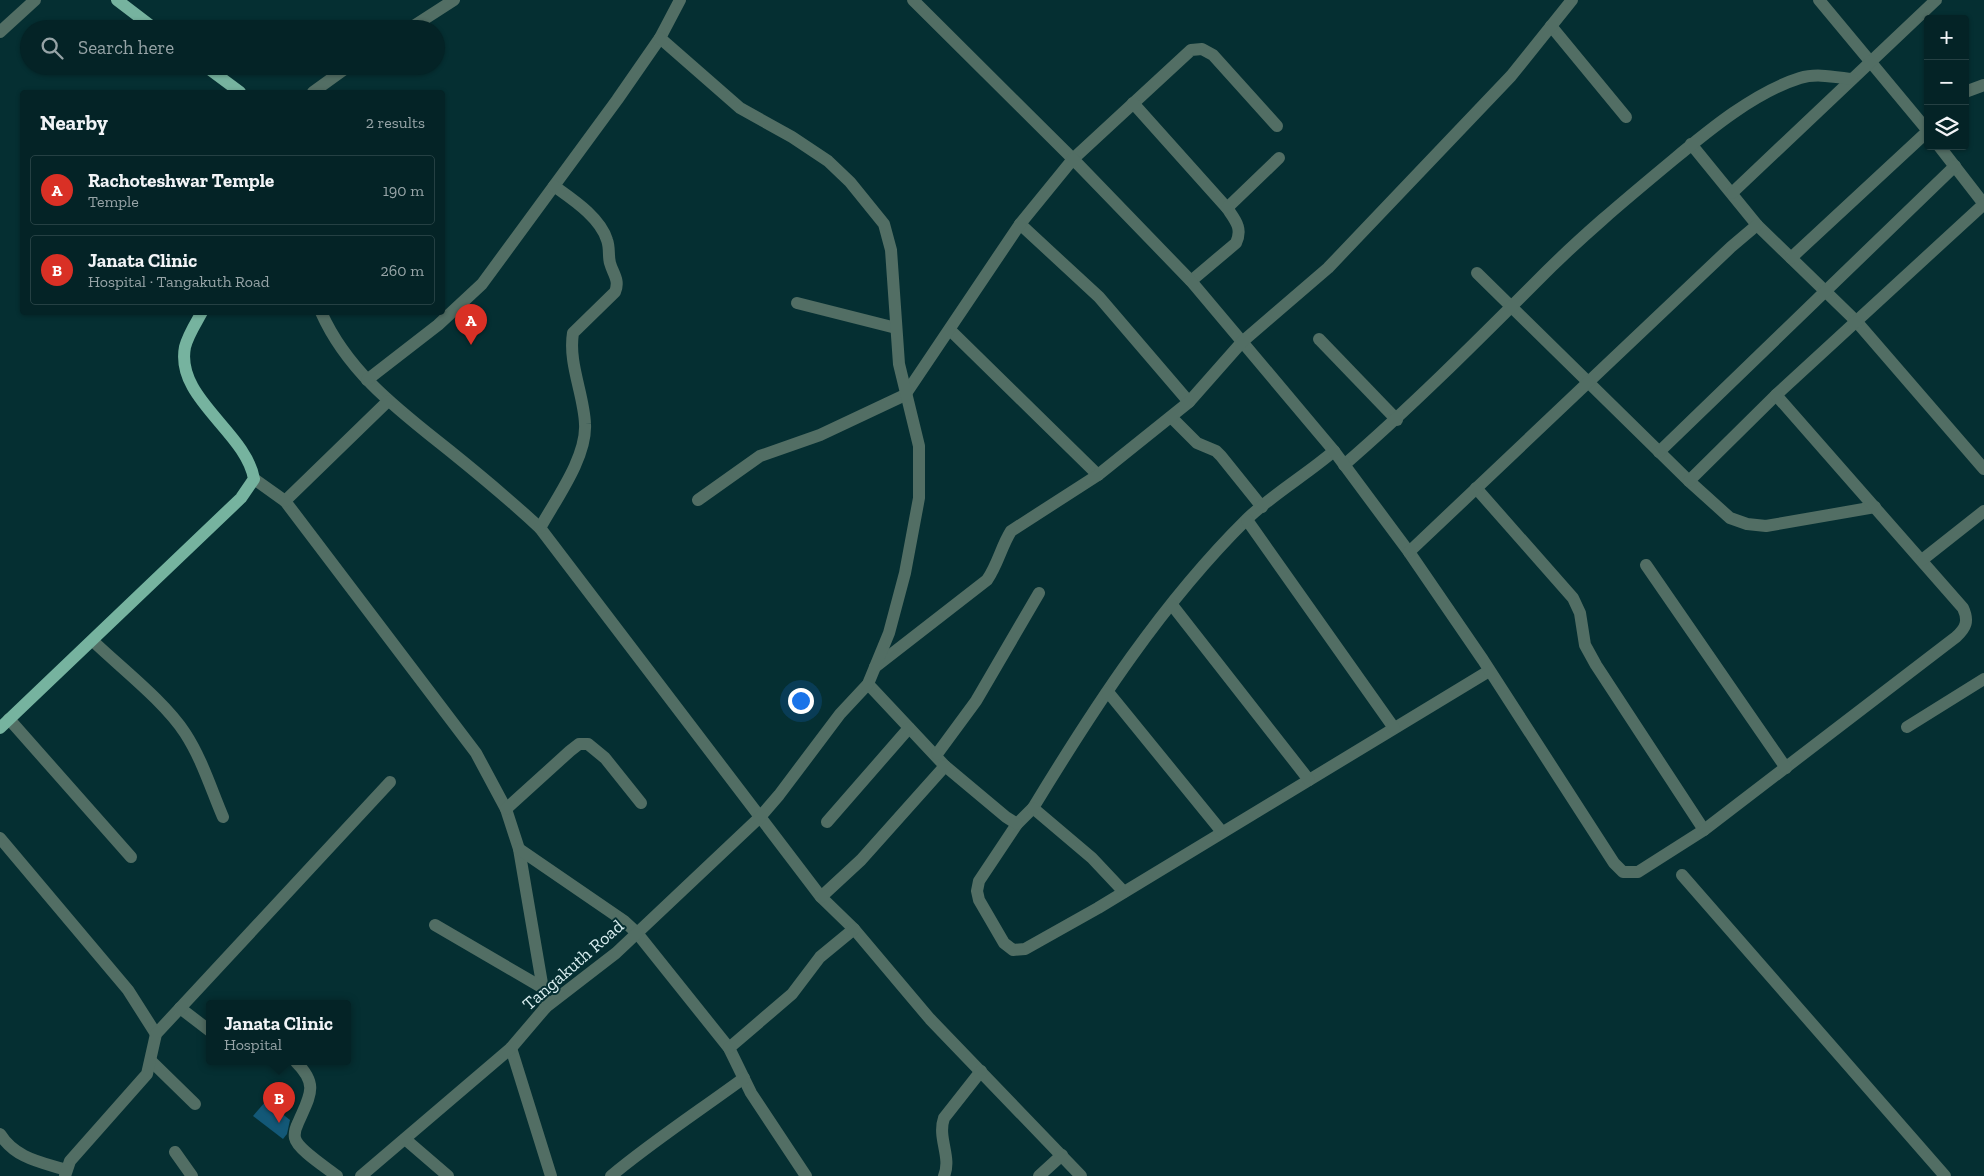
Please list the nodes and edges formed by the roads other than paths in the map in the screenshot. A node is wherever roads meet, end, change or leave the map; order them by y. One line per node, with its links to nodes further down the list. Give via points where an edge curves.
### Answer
1 (35, 0): 14 (street)
2 (117, 0): 10 (main road)
3 (454, 0): 11 (street)
4 (680, 0): 15 (street)
5 (913, 0): 32 (street)
6 (1572, 0): 13 (street)
7 (1820, 0): 16 (street)
8 (1926, 0): 12 (street)
9 (1936, 0): 12 (street)
10 (143, 20)
11 (423, 20)
12 (1915, 20): 16 (street)
13 (1551, 26): 25 (street); 52 (street, via 1511,76 1328,268)
14 (0, 32)
15 (660, 38): 34 (street); 49 (street, Tangakuth Road, via 740,108 821,156 850,182 884,224 891,250)
16 (1871, 62): 19 (street); 27 (street)
17 (217, 75): 21 (main road)
18 (337, 75): 22 (street)
19 (1852, 79): 29 (street, via 1802,78 1776,87); 35 (street)
20 (1984, 85): 23 (street)
21 (237, 90)
22 (316, 90)
23 (1969, 91)
24 (1133, 103): 26 (street, via 1178,60 1191,50 1202,49 1213,55); 32 (street); 37 (street)
25 (1626, 117)
26 (1277, 126)
27 (1924, 126)
28 (1924, 135): 40 (street)
29 (1691, 144): 35 (street); 45 (street, via 1637,189)
30 (1942, 150): 33 (street)
31 (1280, 158): 37 (street)
32 (1072, 159): 38 (street); 42 (street)
33 (1955, 166): 36 (street); 43 (street)
34 (554, 186): 53 (street, via 482,284 438,325); 75 (street, via 600,227 607,239 618,285 615,292 573,333 586,422 585,439)
35 (1732, 193): 39 (street)
36 (1984, 204): 48 (street)
37 (1227, 208): 42 (street, via 1240,228 1239,237)
38 (1020, 224): 50 (street); 58 (street, via 1099,297)
39 (1757, 225): 40 (street); 54 (street)
40 (1791, 258): 43 (street)
41 (1476, 273): 45 (street)
42 (1191, 281): 52 (street)
43 (1824, 290): 48 (street); 62 (street)
44 (797, 303): 49 (street)
45 (1512, 308): 54 (street); 60 (street)
46 (201, 315): 66 (main road, via 186,345 186,371 195,389 245,454)
47 (323, 315): 53 (street, via 347,358)
48 (1856, 321): 55 (street); 64 (street)
49 (896, 328): 56 (street, Tangakuth Road)
50 (950, 330): 56 (street); 65 (street)
51 (1319, 339): 60 (street)
52 (1242, 342): 58 (street); 61 (street)
53 (366, 380): 57 (street)
54 (1588, 382): 62 (street); 68 (street)
55 (1776, 394): 67 (street); 72 (street)
56 (905, 395): 69 (street, via 820,434 760,456); 82 (street, Tangakuth Road, via 919,446 919,498 905,573)
57 (388, 401): 70 (street); 75 (street, via 501,492)
58 (1189, 402): 59 (street)
59 (1171, 417): 65 (street); 71 (street, via 1196,443 1216,451)
60 (1397, 420): 63 (street)
61 (1334, 451): 63 (street); 71 (street)
62 (1659, 452): 67 (street)
63 (1344, 465): 76 (street)
64 (1984, 469)
65 (1098, 475): 82 (street, via 1011,531 996,567 986,580)
66 (254, 479): 70 (street); 81 (main road, via 241,498)
67 (1689, 481): 72 (street, via 1730,518 1747,524 1766,526)
68 (1476, 488): 76 (street); 103 (street, via 1573,598 1580,613 1585,645 1596,665)
69 (698, 500)
70 (285, 501): 98 (street, via 476,753)
71 (1262, 507): 74 (street)
72 (1875, 507): 77 (street)
73 (1984, 511): 77 (street)
74 (1247, 520): 80 (street, via 1217,550); 90 (street)
75 (540, 528): 100 (street)
76 (1409, 552): 83 (street)
77 (1922, 560): 93 (street, via 1963,608 1967,624 1963,631)
78 (1646, 565): 93 (street)
79 (1039, 593): 91 (street, via 976,701)
80 (1172, 605): 86 (street); 94 (street)
81 (93, 641): 87 (main road); 99 (street, via 171,715 184,732 196,752)
82 (875, 668): 85 (street, Tangakuth Road)
83 (1489, 671): 90 (street); 103 (street, via 1623,872 1638,872)
84 (1984, 678): 88 (street)
85 (868, 684): 89 (street); 100 (street, Tangakuth Road, via 840,714)
86 (1108, 692): 97 (street); 104 (street)
87 (5, 723): 107 (street)
88 (1906, 727)
89 (909, 728): 91 (street); 101 (street)
90 (1394, 728): 94 (street)
91 (937, 754): 92 (street)
92 (945, 766): 102 (street); 110 (street, via 861,860)
93 (1786, 768): 103 (street)
94 (1308, 780): 104 (street)
95 (390, 782): 116 (street)
96 (641, 804): 98 (street, via 605,758 588,744 580,744)
97 (1033, 808): 102 (street); 109 (street, via 1092,858)
98 (506, 809): 106 (street)
99 (223, 817)
100 (760, 817): 110 (street); 113 (street, Tangakuth Road)
101 (827, 822)
102 (1017, 824): 109 (street, via 979,881 976,891 1004,944 1014,950 1025,949)
103 (1704, 830)
104 (1222, 832): 109 (street)
105 (0, 838): 118 (street, via 128,990)
106 (519, 849): 113 (street); 114 (street)
107 (131, 857)
108 (1682, 875): 141 (street)
109 (1124, 892)
110 (821, 897): 112 (street)
111 (435, 925): 114 (street)
112 (854, 929): 120 (street, via 820,957 792,994); 123 (street, via 930,1019)
113 (637, 933): 115 (street, Tangakuth Road); 120 (street)
114 (543, 988): 115 (street)
115 (546, 1007): 119 (street, Tangakuth Road)
116 (180, 1008): 117 (street); 118 (street)
117 (206, 1028)
118 (156, 1034): 121 (street)
119 (511, 1048): 127 (street, Tangakuth Road); 135 (street)
120 (729, 1048): 124 (street)
121 (152, 1062): 125 (street); 130 (street, via 148,1074 70,1161)
122 (299, 1065): 132 (street, via 311,1083 294,1137 300,1146)
123 (980, 1071): 129 (street); 138 (street, via 944,1118)
124 (744, 1078): 136 (street); 137 (street)
125 (194, 1104)
126 (0, 1134): 130 (street, via 13,1150)
127 (405, 1139): 133 (street, Tangakuth Road); 134 (street)
128 (175, 1152): 131 (street)
129 (1062, 1155): 139 (street); 140 (street)
130 (65, 1173)
131 (192, 1176)
132 (337, 1176)
133 (360, 1176)
134 (448, 1176)
135 (551, 1176)
136 (611, 1176)
137 (806, 1176)
138 (944, 1176)
139 (1039, 1176)
140 (1080, 1176)
141 (1945, 1176)

